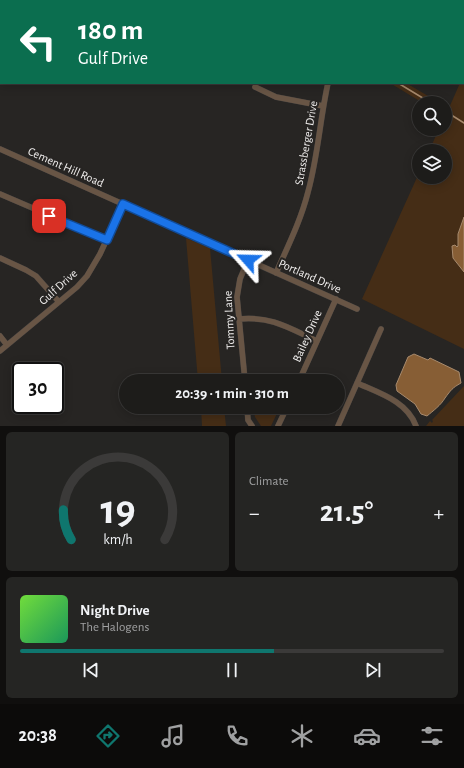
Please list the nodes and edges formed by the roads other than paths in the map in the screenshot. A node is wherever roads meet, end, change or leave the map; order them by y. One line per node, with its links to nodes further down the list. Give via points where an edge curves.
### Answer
1 (328, 84): 3 (street, Strassberger Drive)
2 (255, 87): 3 (street, via 276,97)
3 (323, 106): 10 (street, Strassberger Drive, via 308,194)
4 (0, 149): 6 (street, Cement Hill Road)
5 (0, 194): 7 (street)
6 (123, 204): 7 (street, Gulf Drive); 9 (street, Portland Drive)
7 (107, 240): 12 (street, Gulf Drive, via 87,276)
8 (0, 258): 12 (street, via 36,276)
9 (248, 260): 10 (street, Portland Drive); 14 (street, Tommy Lane, via 238,284)
10 (276, 272): 11 (street, Portland Drive)
11 (336, 300): 13 (street, Portland Drive); 17 (street, Bailey Drive)
12 (59, 302): 18 (street, Gulf Drive)
13 (357, 309)
14 (239, 319): 17 (street, via 269,320); 20 (street, Tommy Lane)
15 (381, 329): 22 (street)
16 (0, 336): 18 (street)
17 (317, 341): 21 (street, Bailey Drive)
18 (7, 345): 19 (street, Gulf Drive)
19 (0, 351)
20 (243, 374)
21 (302, 374)
22 (357, 383): 27 (street); 28 (street, via 403,406)
23 (248, 414): 25 (street)
24 (284, 414): 26 (street)
25 (252, 426)
26 (278, 426)
27 (338, 426)
28 (416, 426)

